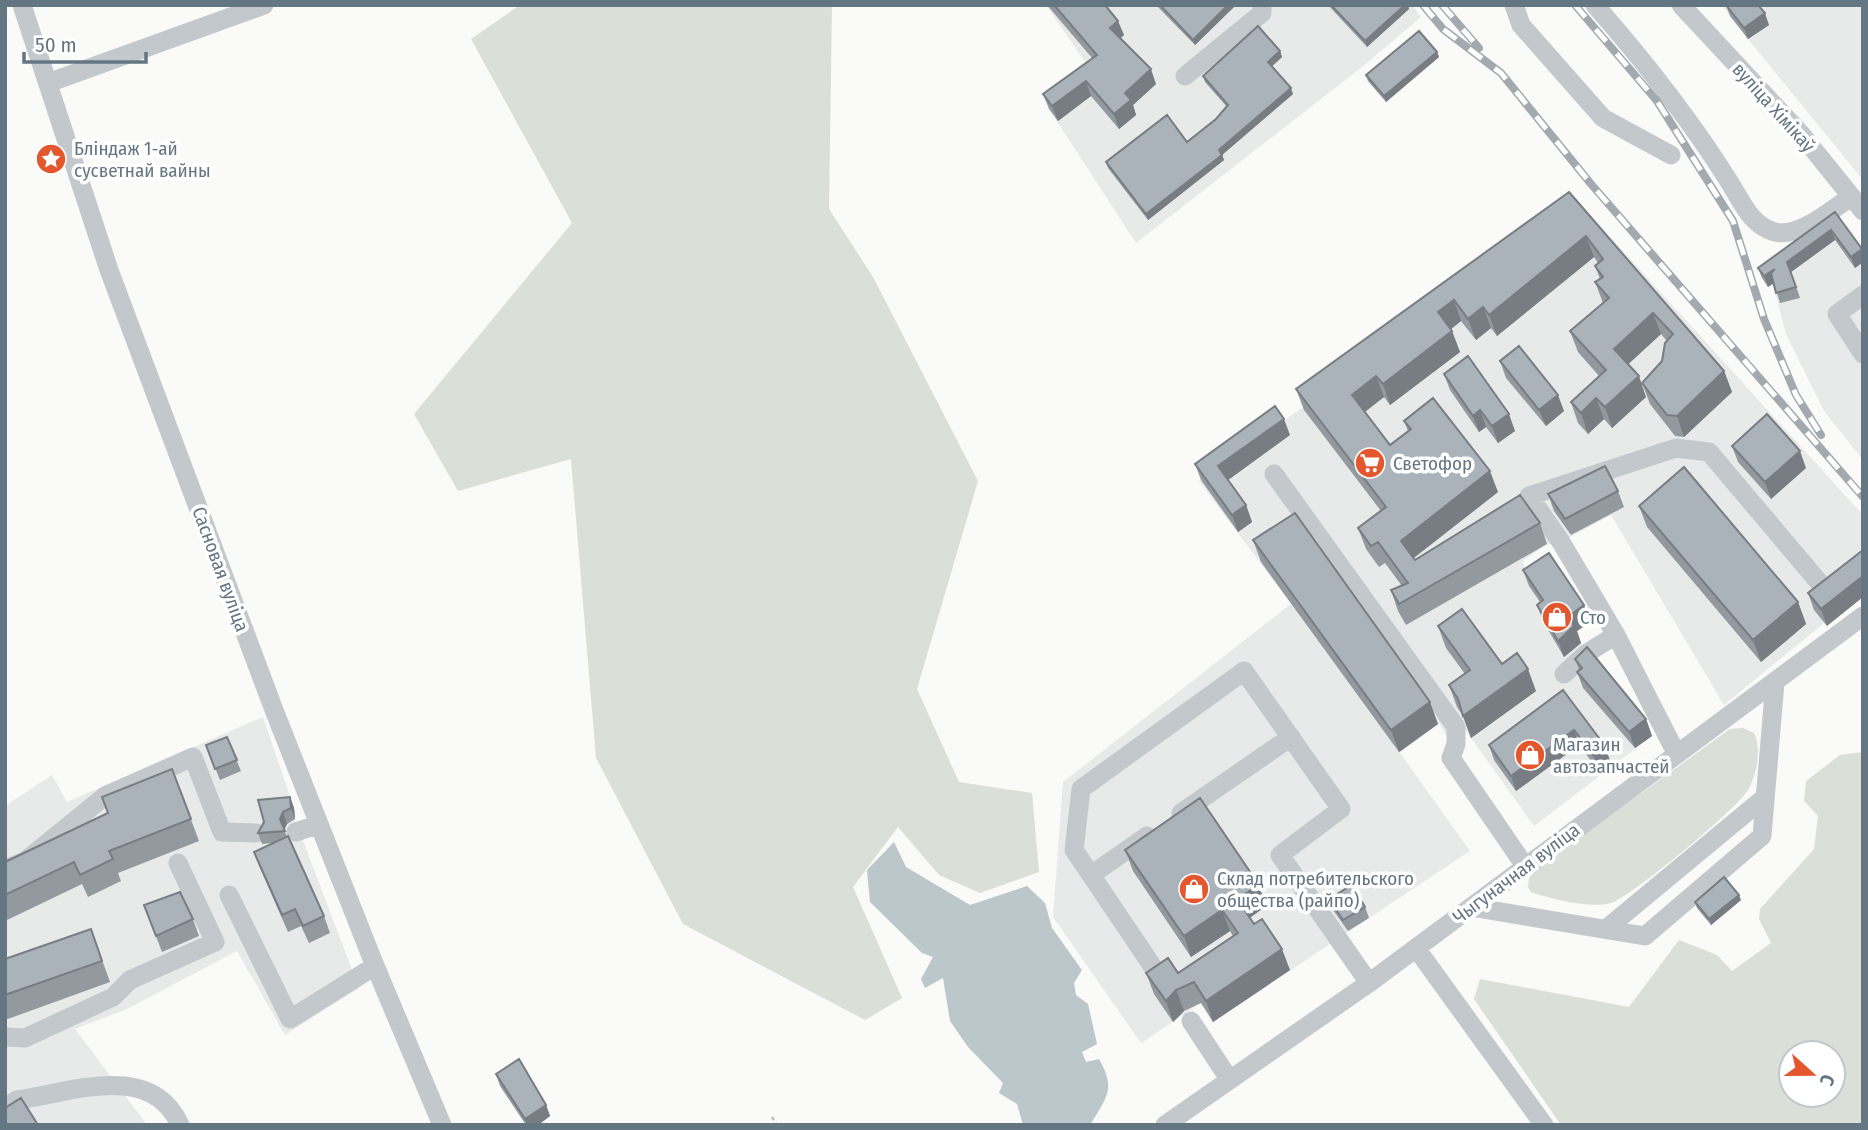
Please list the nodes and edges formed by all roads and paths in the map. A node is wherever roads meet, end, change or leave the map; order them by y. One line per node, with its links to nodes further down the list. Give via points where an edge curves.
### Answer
1 (22, 5): 8 (street, Сасновая вуліца)
2 (264, 5): 8 (street)
3 (1262, 5): 7 (street, via 1262,13)
4 (1514, 5): 9 (street, via 1521,25 1603,118)
5 (1595, 5): 10 (street, via 1700,136 1754,222 1777,233)
6 (1681, 5): 10 (street, вуліца Хімікаў, via 1801,134)
7 (1185, 76)
8 (48, 83): 22 (street, Сасновая вуліца, via 110,270)
9 (1671, 155)
10 (1857, 204)
11 (1863, 295): 12 (street, via 1837,314)
12 (1863, 354)
13 (1274, 474): 26 (street, via 1456,727 1451,758)
14 (1823, 587): 16 (street, via 1709,452 1676,448 1529,496)
15 (1863, 616): 18 (street, Чыгуначная вуліца)
16 (1616, 635): 17 (street); 20 (street)
17 (1564, 674)
18 (1775, 682): 20 (street, Чыгуначная вуліца); 21 (street)
19 (1291, 737): 28 (street); 28 (street, via 1244,671 1081,789 1074,850); 35 (street, via 1341,809 1280,855)
20 (1676, 753): 26 (street, Чыгуначная вуліца)
21 (1764, 798): 31 (street); 31 (street, via 1762,836 1645,936)
22 (319, 824): 23 (street); 33 (street, Сасновая вуліца)
23 (296, 832)
24 (256, 833): 27 (street, via 222,832 193,757 105,796 25,861)
25 (178, 863): 37 (street, via 215,942 130,980 113,997 25,1038)
26 (1525, 866): 30 (street, Чыгуначная вуліца)
27 (5, 869)
28 (1091, 875): 34 (street)
29 (229, 895): 33 (street, via 290,1019)
30 (1471, 907): 31 (street); 32 (street, Чыгуначная вуліца)
31 (1606, 929)
32 (1416, 948): 35 (street, Чыгуначная вуліца); 45 (street)
33 (375, 966): 42 (street, Сасновая вуліца)
34 (1157, 972)
35 (1369, 983): 38 (street, Чыгуначная вуліца)
36 (1191, 1021): 38 (street)
37 (5, 1037)
38 (1229, 1079): 44 (street, Чыгуначная вуліца)
39 (5, 1108): 41 (street, via 17,1100 112,1084 135,1086 155,1095)
40 (772, 1117): 43 (path)
41 (180, 1125)
42 (442, 1125)
43 (777, 1125)
44 (1165, 1125)
45 (1544, 1125)

